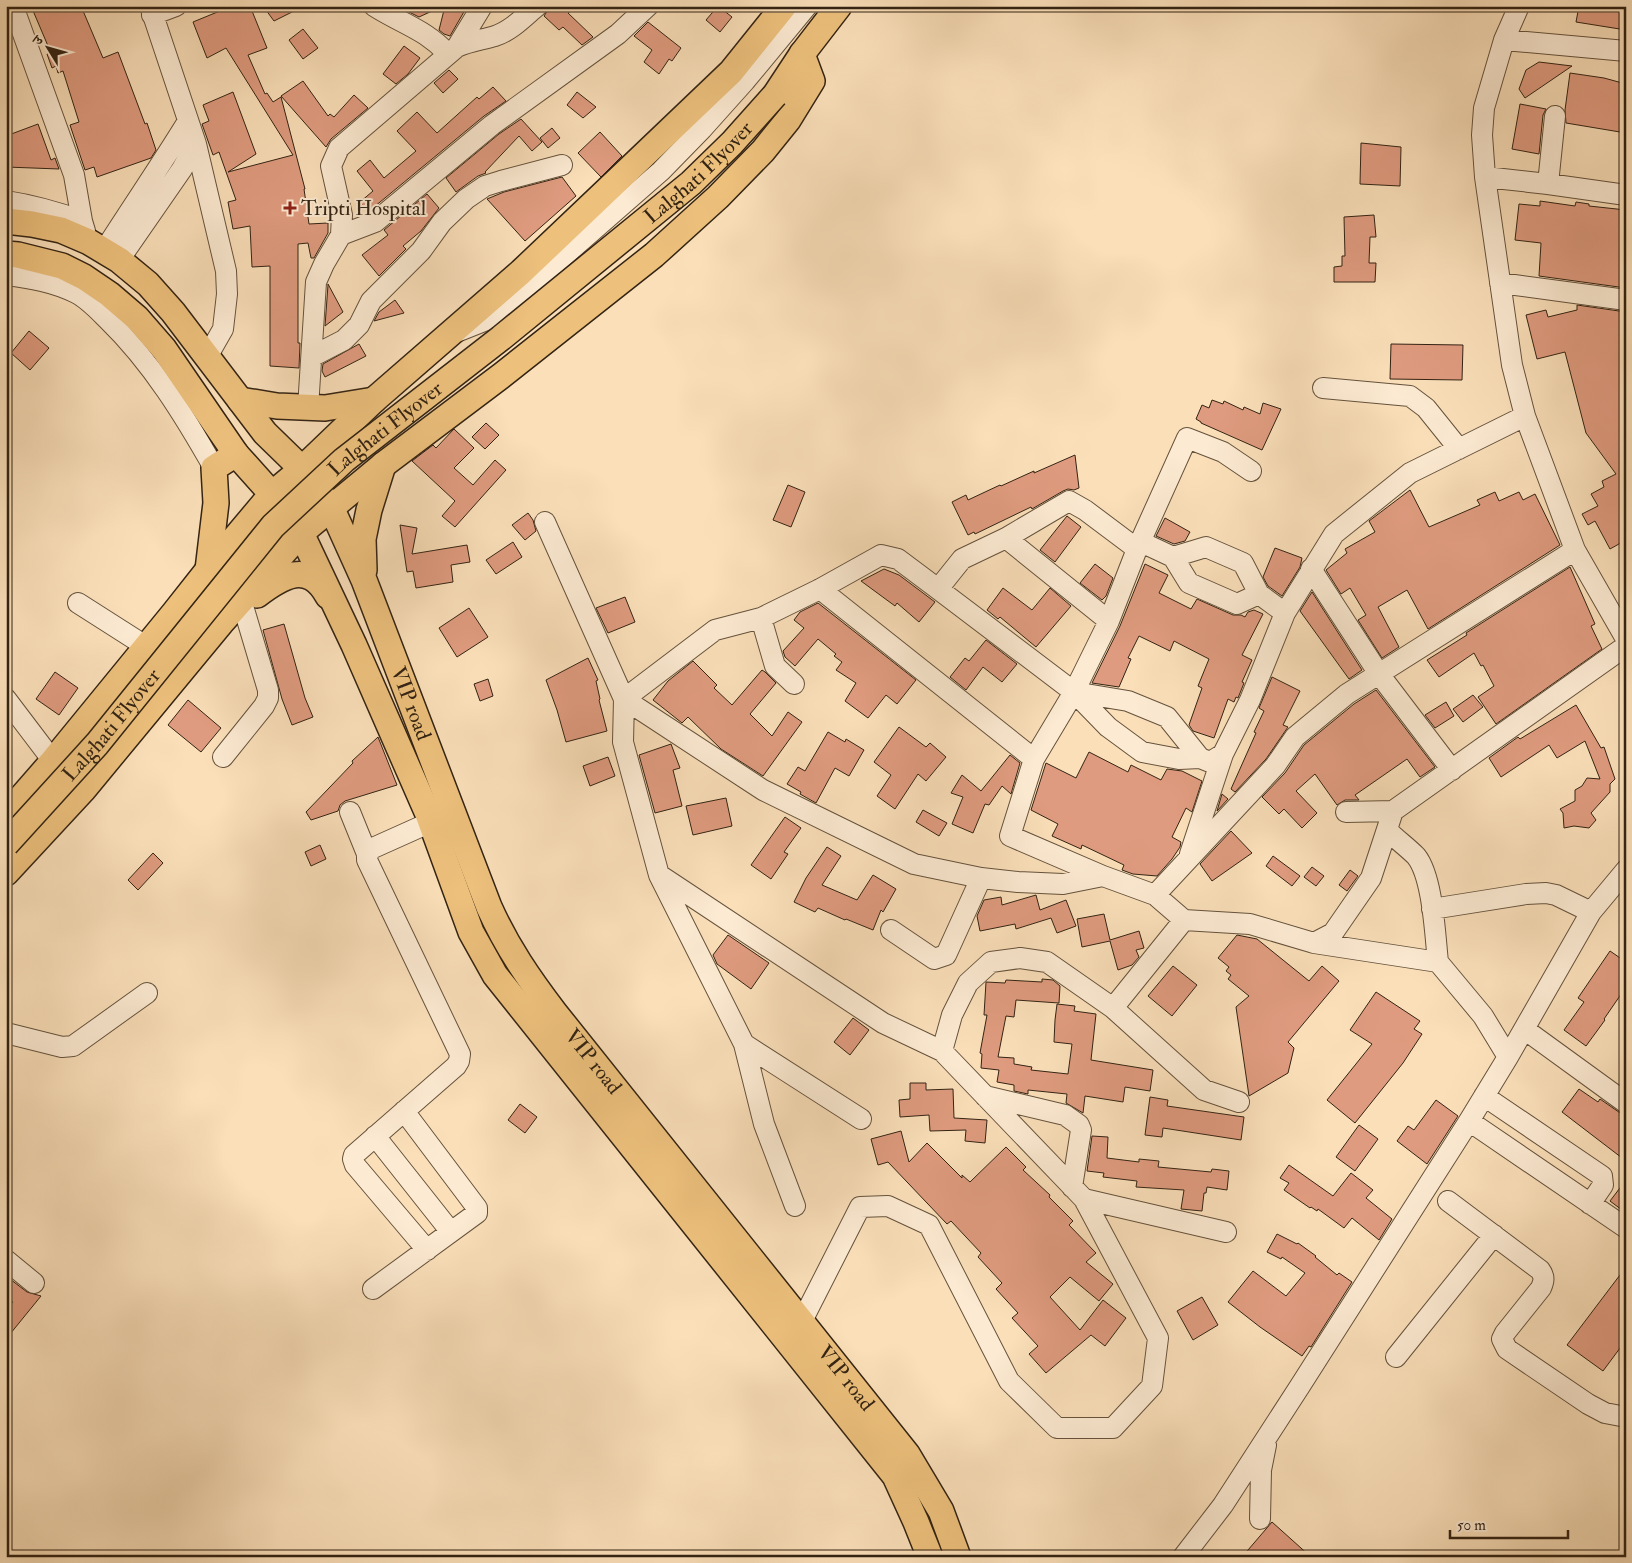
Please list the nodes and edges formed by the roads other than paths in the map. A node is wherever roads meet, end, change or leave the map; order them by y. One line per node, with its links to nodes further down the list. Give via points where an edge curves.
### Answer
1 (13, 6): 26 (street)
2 (176, 6): 11 (street)
3 (374, 6): 13 (street)
4 (482, 6): 13 (street)
5 (537, 6): 13 (street, via 497,36 469,41)
6 (648, 6): 25 (street, via 618,34 492,125 375,222)
7 (784, 6): 31 (main road, via 731,72 522,272)
8 (807, 6): 31 (street, via 745,81 661,170 494,317)
9 (839, 6): 15 (main road, Lalghati Flyover)
10 (1519, 6): 12 (street)
11 (151, 11): 17 (street)
12 (1504, 40): 14 (street); 20 (street, via 1484,108)
13 (453, 50): 25 (street, via 339,148 331,166 342,215)
14 (1626, 51)
15 (802, 54): 41 (main road, via 812,81 788,120 718,198 654,255); 86 (main road, Lalghati Flyover, bridge, via 774,96 691,183 501,338 344,460 273,526 97,744)
16 (1554, 116): 21 (street)
17 (188, 121): 18 (street); 26 (street, via 169,153)
18 (196, 144): 26 (street, via 182,169); 33 (street, via 226,271 223,329)
19 (562, 165): 32 (street, via 485,186 466,199 442,222 421,251 371,301 352,333)
20 (1485, 177): 21 (street); 29 (street)
21 (1548, 184): 22 (street)
22 (1626, 195)
23 (6, 202): 26 (street, via 30,204)
24 (6, 221): 26 (main road, VIP road, via 61,230)
25 (341, 235): 32 (street, via 316,282)
26 (98, 243): 33 (main road, VIP road, via 160,296)
27 (6, 254): 40 (main road, VIP road, via 62,266 77,273 137,318 164,349)
28 (6, 275): 42 (street, via 56,285 78,294 96,308 122,333 164,386)
29 (1500, 284): 30 (street); 38 (street, via 1512,365)
30 (1626, 300)
31 (452, 333): 36 (main road)
32 (312, 356): 37 (street)
33 (207, 357): 35 (main road, VIP road)
34 (1323, 388): 39 (street, via 1410,396 1426,408)
35 (240, 400): 37 (main road); 43 (main road, VIP road, via 265,433)
36 (374, 400): 37 (main road); 43 (main road)
37 (308, 408)
38 (1525, 416): 39 (street); 51 (street)
39 (1458, 449): 53 (street, via 1410,473 1334,534)
40 (236, 454): 42 (main road); 45 (main road, VIP road)
41 (383, 465): 46 (main road); 55 (main road, via 363,539)
42 (214, 468): 54 (main road, via 216,503)
43 (302, 468): 45 (main road); 46 (main road, VIP road)
44 (1251, 471): 50 (street, via 1223,452 1187,438)
45 (272, 494): 48 (main road, VIP road); 54 (main road)
46 (331, 507): 48 (main road); 55 (main road, VIP road)
47 (546, 522): 73 (street)
48 (301, 533): 64 (main road); 66 (main road, VIP road)
49 (1006, 538): 50 (street, via 1069,501); 56 (street, via 962,559); 63 (street)
50 (1139, 546): 52 (street); 63 (street)
51 (1575, 550): 65 (street); 69 (street)
52 (1173, 558): 58 (street, via 1189,583 1237,604); 58 (street, via 1206,547 1243,562)
53 (1312, 569): 61 (street); 69 (street)
54 (208, 570): 68 (main road)
55 (364, 580): 128 (main road, VIP road, via 501,935 555,1013)
56 (938, 588): 57 (street, via 898,559 881,555); 71 (street)
57 (820, 589): 62 (street); 77 (street)
58 (1259, 594): 61 (street)
59 (78, 604): 68 (street)
60 (243, 606): 64 (main road); 66 (main road, via 281,578 292,575 313,579 322,585); 75 (street, via 268,698)
61 (1285, 613): 74 (street)
62 (761, 618): 70 (street, via 775,666); 73 (street, via 714,630)
63 (1109, 621): 71 (street)
64 (221, 623): 90 (main road, via 83,790)
65 (1626, 639)
66 (354, 644): 84 (main road, VIP road)
67 (1626, 646): 79 (street)
68 (147, 647): 78 (main road)
69 (1379, 674): 79 (street); 88 (street, via 1347,694 1295,737 1274,766)
70 (794, 684)
71 (1074, 692): 76 (street, via 1128,701 1167,717); 76 (street, via 1108,728 1142,752 1179,759); 77 (street)
72 (6, 699): 78 (street)
73 (624, 699): 91 (street, via 623,742); 93 (street, via 771,794 914,864)
74 (1224, 754): 76 (street, via 1210,762); 88 (street)
75 (223, 757)
76 (1200, 758)
77 (1034, 759): 92 (street, via 1010,836)
78 (53, 761): 83 (main road)
79 (1452, 770): 80 (street)
80 (1393, 811): 82 (street); 85 (street)
81 (350, 812): 87 (street)
82 (1346, 812)
83 (6, 815)
84 (431, 822): 87 (street, via 372,848); 133 (main road, VIP road, via 471,932 495,975 895,1476)
85 (1386, 830): 95 (street, via 1416,857 1424,871); 99 (street, via 1371,878 1333,933)
86 (6, 844)
87 (367, 854): 112 (street, via 367,860 460,1054 456,1066)
88 (1188, 860): 94 (street)
89 (1626, 870): 96 (street)
90 (6, 873)
91 (659, 875): 105 (street); 106 (street, via 883,1023)
92 (1103, 876): 93 (street, via 1063,884); 94 (street)
93 (981, 878): 98 (street, via 946,955 934,959)
94 (1155, 895): 97 (street)
95 (1432, 909): 96 (street, via 1546,893); 100 (street)
96 (1591, 912): 103 (street)
97 (1184, 920): 99 (street, via 1250,924); 102 (street)
98 (891, 930)
99 (1314, 943): 100 (street)
100 (1438, 962): 107 (street, via 1483,1016)
101 (147, 993): 104 (street, via 73,1046 62,1047)
102 (1113, 1008): 106 (street, via 1047,962 1020,958 991,962 968,983 952,1015); 110 (street, via 1204,1090)
103 (1524, 1029): 107 (street); 111 (street)
104 (6, 1033)
105 (744, 1044): 113 (street); 119 (street, via 764,1124)
106 (942, 1051): 108 (street)
107 (1508, 1057): 109 (street)
108 (985, 1096): 116 (street); 116 (street, via 1065,1115 1079,1125)
109 (1484, 1096): 114 (street); 118 (street, via 1602,1176 1603,1185)
110 (1239, 1102)
111 (1626, 1103)
112 (404, 1112): 115 (street); 121 (street, via 477,1208 478,1213)
113 (861, 1119)
114 (1469, 1121): 118 (street); 131 (street)
115 (375, 1136): 121 (street); 124 (street, via 354,1155 355,1165)
116 (1078, 1193): 122 (street); 128 (street, via 1158,1338 1152,1386 1113,1428 1057,1428 1009,1381 929,1226 888,1206 860,1207)
117 (1448, 1200): 123 (street)
118 (1590, 1204): 120 (street)
119 (795, 1206)
120 (1626, 1228)
121 (451, 1232): 124 (street)
122 (1226, 1232)
123 (1494, 1235): 129 (street); 130 (street, via 1544,1275 1541,1288 1505,1332 1502,1339 1507,1349 1588,1404 1605,1413)
124 (427, 1250): 127 (street)
125 (6, 1260): 126 (street)
126 (34, 1283)
127 (373, 1290)
128 (801, 1323): 134 (main road, VIP road, via 907,1454 941,1511)
129 (1396, 1357)
130 (1626, 1417)
131 (1267, 1435): 132 (street, via 1261,1470); 135 (street, via 1223,1505)
132 (1260, 1519)
133 (930, 1557)
134 (958, 1557)
135 (1183, 1557)

